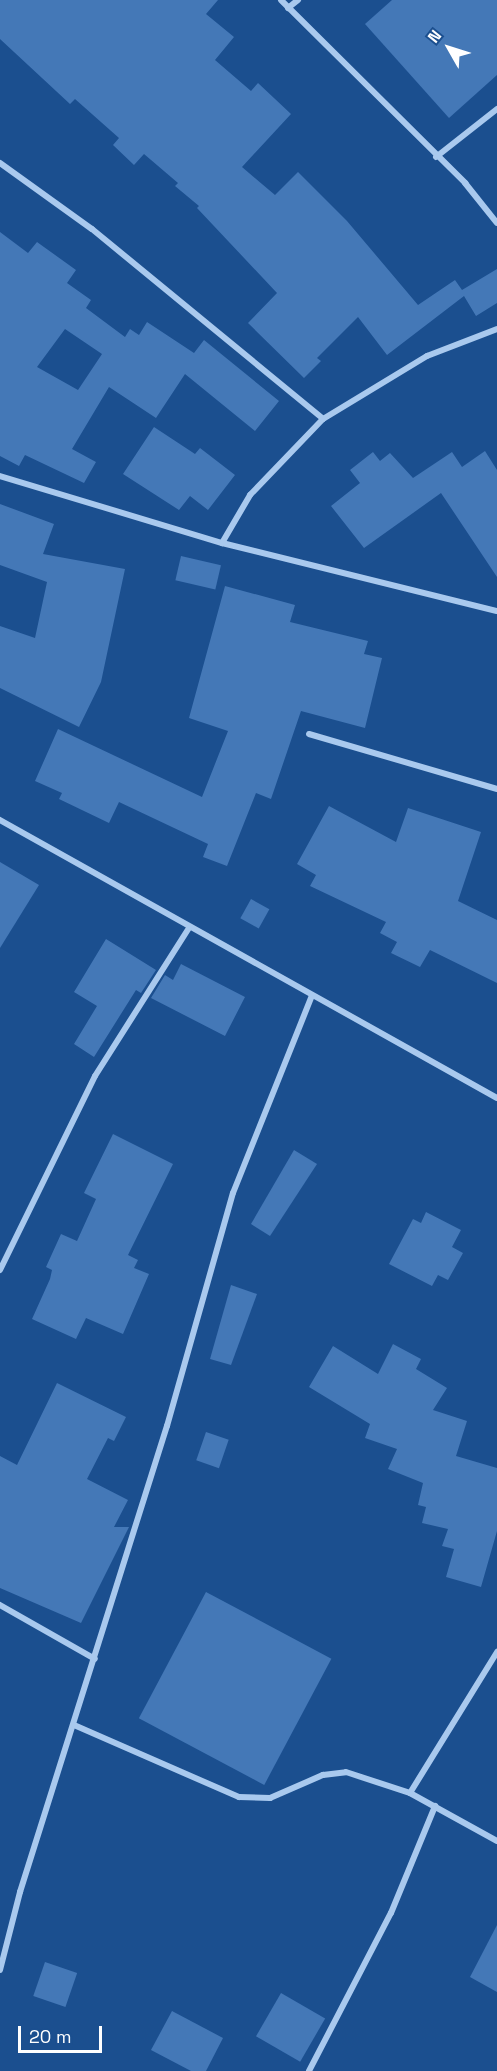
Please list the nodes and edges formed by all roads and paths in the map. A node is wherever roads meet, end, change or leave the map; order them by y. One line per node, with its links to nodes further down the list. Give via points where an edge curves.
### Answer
1 (281, 0): 3 (street)
2 (298, 0): 3 (street)
3 (288, 8): 5 (street)
4 (497, 109): 5 (street)
5 (436, 157): 7 (street, via 465,183)
6 (0, 163): 9 (street, via 92,229)
7 (497, 222)
8 (497, 329): 9 (street, via 428,356)
9 (322, 419): 11 (street, via 250,495)
10 (0, 476): 11 (street)
11 (222, 543): 12 (street)
12 (497, 611)
13 (309, 734): 14 (street)
14 (497, 789)
15 (0, 820): 16 (street)
16 (189, 928): 17 (street); 19 (street, via 95,1076)
17 (312, 995): 18 (street); 22 (street, via 233,1193)
18 (497, 1098)
19 (0, 1270)
20 (0, 1605): 22 (street)
21 (497, 1652): 24 (street)
22 (95, 1659): 23 (street)
23 (74, 1725): 24 (street, via 239,1797 270,1798 323,1774 346,1772); 27 (street)
24 (410, 1793): 25 (street)
25 (435, 1806): 26 (street); 29 (street, via 391,1912)
26 (497, 1841)
27 (2, 1955): 28 (street)
28 (0, 1970)
29 (309, 2071)

